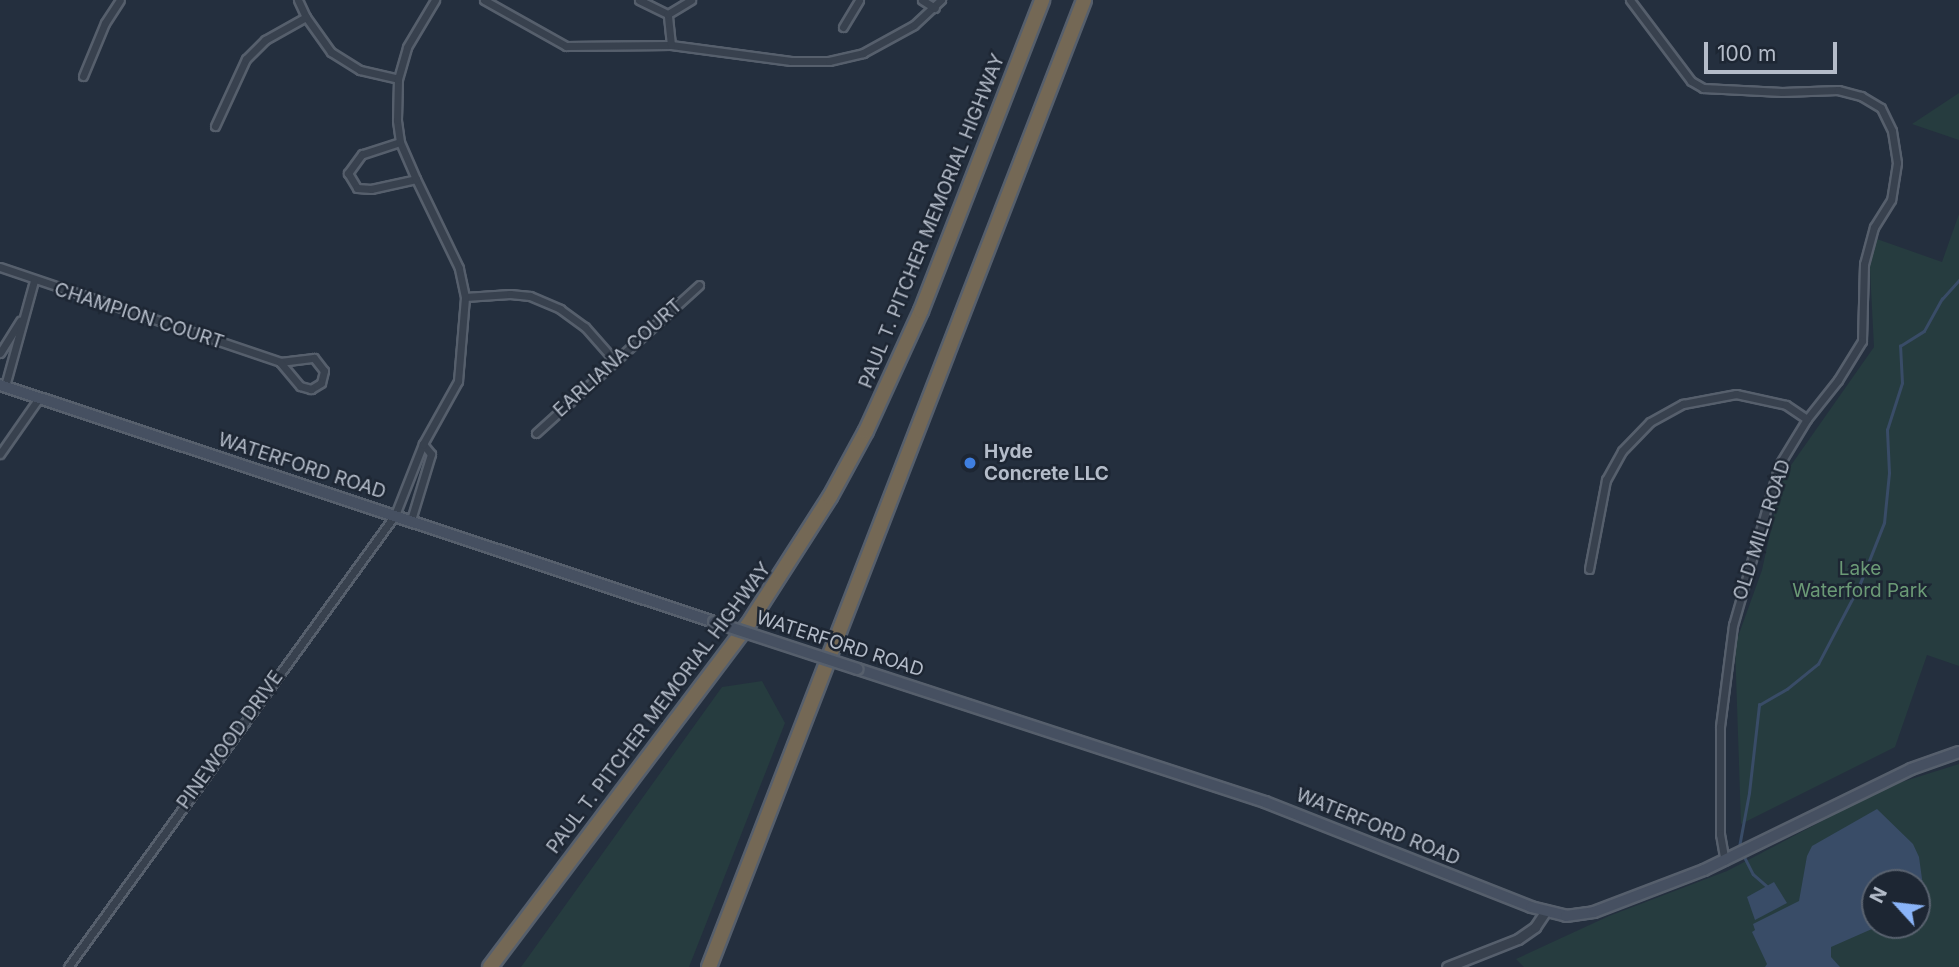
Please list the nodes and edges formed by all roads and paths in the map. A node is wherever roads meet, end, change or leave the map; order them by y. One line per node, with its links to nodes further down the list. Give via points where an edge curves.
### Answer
1 (120, 0): 18 (street, via 104,23)
2 (298, 0): 15 (street)
3 (435, 0): 19 (street, PINEWOOD DRIVE, via 407,47)
4 (484, 0): 17 (street, via 566,46)
5 (639, 0): 14 (street)
6 (691, 0): 14 (street)
7 (859, 0): 16 (street)
8 (922, 0): 13 (street)
9 (941, 0): 13 (street)
10 (1042, 0): 44 (highway, PAUL T. PITCHER MEMORIAL HIGHWAY, via 921,311 830,497 748,625)
11 (1084, 0): 45 (highway)
12 (1630, 0): 33 (street, OLD MILL ROAD, via 1691,81 1703,88 1838,90 1881,108 1892,131 1897,163 1891,201 1874,227 1864,264 1862,341)
13 (935, 8): 17 (street, via 888,41 829,61 791,61)
14 (668, 14): 17 (street)
15 (306, 17): 19 (street, via 331,52 360,70); 20 (street, via 265,40 246,59)
16 (843, 27)
17 (671, 45)
18 (83, 76)
19 (398, 79): 21 (street, PINEWOOD DRIVE)
20 (215, 127)
21 (400, 142): 22 (street, PINEWOOD DRIVE); 22 (street, via 362,154 348,173 357,188)
22 (415, 179): 26 (street, PINEWOOD DRIVE, via 459,268)
23 (0, 267): 24 (street, CHAMPION COURT)
24 (34, 281): 27 (street); 30 (street, CHAMPION COURT)
25 (699, 285): 29 (street, EARLIANA COURT)
26 (465, 297): 29 (street, via 530,296 585,327); 35 (street, PINEWOOD DRIVE, via 458,381)
27 (22, 317): 28 (street); 31 (street)
28 (0, 353)
29 (614, 360): 34 (street, EARLIANA COURT)
30 (279, 362): 30 (street, CHAMPION COURT, via 306,389 316,387 324,377 322,365 314,358)
31 (2, 386): 32 (main road, WATERFORD ROAD)
32 (39, 398): 36 (street); 37 (main road, WATERFORD ROAD)
33 (1807, 419): 39 (street, via 1786,405 1737,394 1683,404 1650,422 1622,451 1606,480); 41 (street, OLD MILL ROAD, via 1779,465 1733,625 1720,727 1720,834)
34 (536, 433)
35 (423, 444): 37 (street, PINEWOOD DRIVE); 38 (street, via 431,454)
36 (0, 454)
37 (395, 515): 38 (main road, WATERFORD ROAD); 43 (street, PINEWOOD DRIVE)
38 (411, 520): 42 (main road, WATERFORD ROAD, bridge, via 1265,802)
39 (1589, 569)
40 (1959, 752): 41 (main road, WATERFORD ROAD, via 1893,777)
41 (1725, 861): 42 (main road, WATERFORD ROAD, via 1584,915)
42 (1545, 912): 46 (street, via 1535,927 1518,939)
43 (68, 967)
44 (490, 967)
45 (709, 967)
46 (1447, 967)

